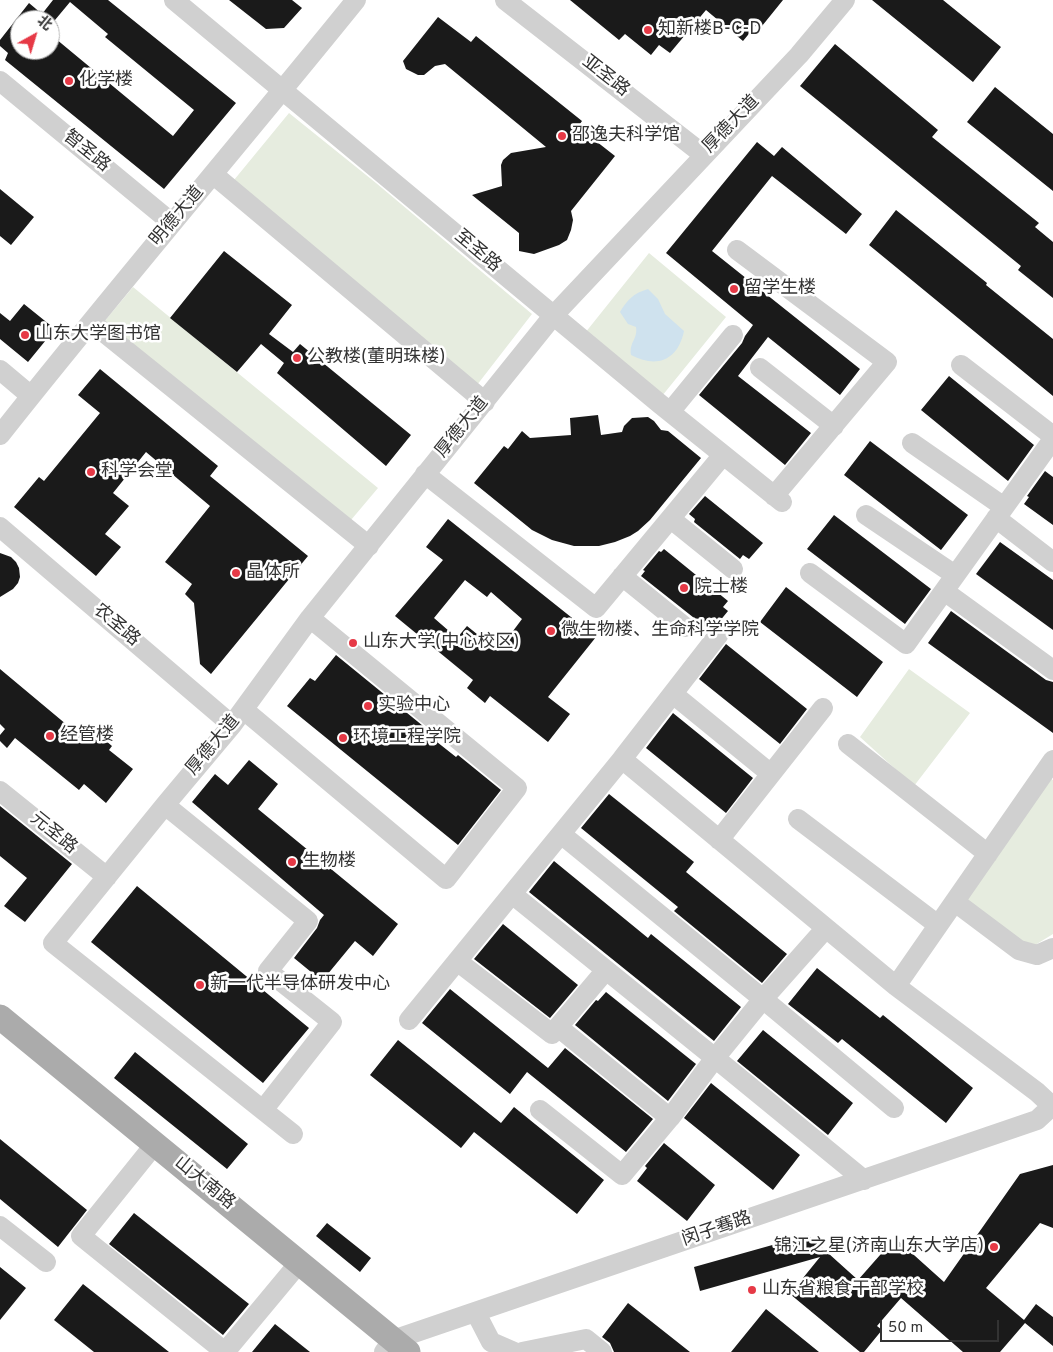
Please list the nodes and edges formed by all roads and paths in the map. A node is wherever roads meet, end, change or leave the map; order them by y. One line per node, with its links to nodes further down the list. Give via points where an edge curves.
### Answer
1 (174, 0): 6 (street, 至圣路)
2 (356, 0): 6 (street, 明德大道)
3 (505, 0): 7 (street, 亚圣路)
4 (845, 0): 7 (street, 厚德大道, via 799,55)
5 (0, 81): 9 (street, 智圣路)
6 (283, 90): 8 (street, 明德大道); 11 (street, 至圣路)
7 (704, 155): 11 (street, 厚德大道)
8 (214, 175): 9 (street, 明德大道); 18 (street)
9 (172, 222): 12 (street, 明德大道)
10 (737, 250): 20 (street, via 887,362)
11 (553, 316): 18 (street, 厚德大道); 19 (street, 至圣路)
12 (91, 322): 17 (street, 明德大道); 30 (street)
13 (733, 335): 19 (street)
14 (961, 365): 22 (street)
15 (760, 368): 20 (street)
16 (0, 370): 17 (street)
17 (31, 396): 21 (street, 明德大道)
18 (485, 402): 25 (street, 厚德大道)
19 (670, 412): 24 (street, 至圣路)
20 (834, 426): 24 (street, 至圣路, via 778,499)
21 (0, 435)
22 (1053, 438): 26 (street)
23 (912, 443): 26 (street)
24 (723, 455): 28 (street)
25 (425, 474): 30 (street, 厚德大道); 34 (street, via 596,608)
26 (1000, 513): 31 (street); 35 (street)
27 (866, 515): 35 (street)
28 (671, 519): 32 (street); 34 (street)
29 (0, 527): 42 (street, 农圣路)
30 (369, 546): 36 (street, 厚德大道)
31 (1053, 562)
32 (733, 569)
33 (810, 573): 35 (street, via 906,644)
34 (622, 576): 37 (street)
35 (949, 583): 39 (street)
36 (310, 618): 42 (street, 厚德大道); 42 (street, 农圣路, via 517,788 446,879)
37 (685, 627)
38 (720, 634): 40 (street)
39 (1053, 670)
40 (673, 694): 44 (street); 46 (street)
41 (822, 708): 46 (street)
42 (238, 717): 48 (street, 厚德大道)
43 (848, 744): 52 (street)
44 (622, 759): 50 (street); 51 (street)
45 (1053, 760): 52 (street)
46 (771, 774): 51 (street)
47 (0, 791): 53 (street, 元圣路)
48 (165, 805): 53 (street, 厚德大道); 69 (street, via 308,921 268,971 332,1022)
49 (798, 819): 56 (street)
50 (561, 834): 54 (street); 62 (street)
51 (719, 840): 57 (street)
52 (988, 854): 55 (street)
53 (106, 877): 69 (street, 厚德大道, via 53,944)
54 (512, 894): 59 (street); 60 (street)
55 (955, 902): 56 (street); 58 (street, via 1018,950 1037,955)
56 (938, 925): 61 (street)
57 (826, 928): 61 (street); 62 (street)
58 (1053, 948)
59 (457, 961): 64 (street); 65 (street, via 552,1034)
60 (606, 970): 65 (street); 66 (street)
61 (896, 986): 67 (street)
62 (762, 999): 66 (street); 68 (street)
63 (0, 1017): 73 (main road, 山大南路)
64 (409, 1020)
65 (558, 1027): 71 (street, via 670,1118)
66 (714, 1058): 71 (street); 74 (street)
67 (1053, 1107): 74 (street, 闵子骞路, via 1037,1120)
68 (894, 1108)
69 (263, 1110): 72 (street)
70 (540, 1110): 71 (street, via 622,1174)
71 (673, 1114)
72 (293, 1134)
73 (155, 1144): 77 (main road, 山大南路); 80 (street, via 81,1236)
74 (864, 1180): 78 (street, 闵子骞路)
75 (0, 1226): 76 (street)
76 (46, 1262)
77 (299, 1263): 79 (main road, 山大南路); 80 (street)
78 (476, 1313): 79 (street, 闵子骞路); 81 (street, via 491,1342)
79 (395, 1348)
80 (225, 1352)
81 (514, 1352)
82 (522, 1352): 83 (street, via 586,1339)
83 (602, 1352)

